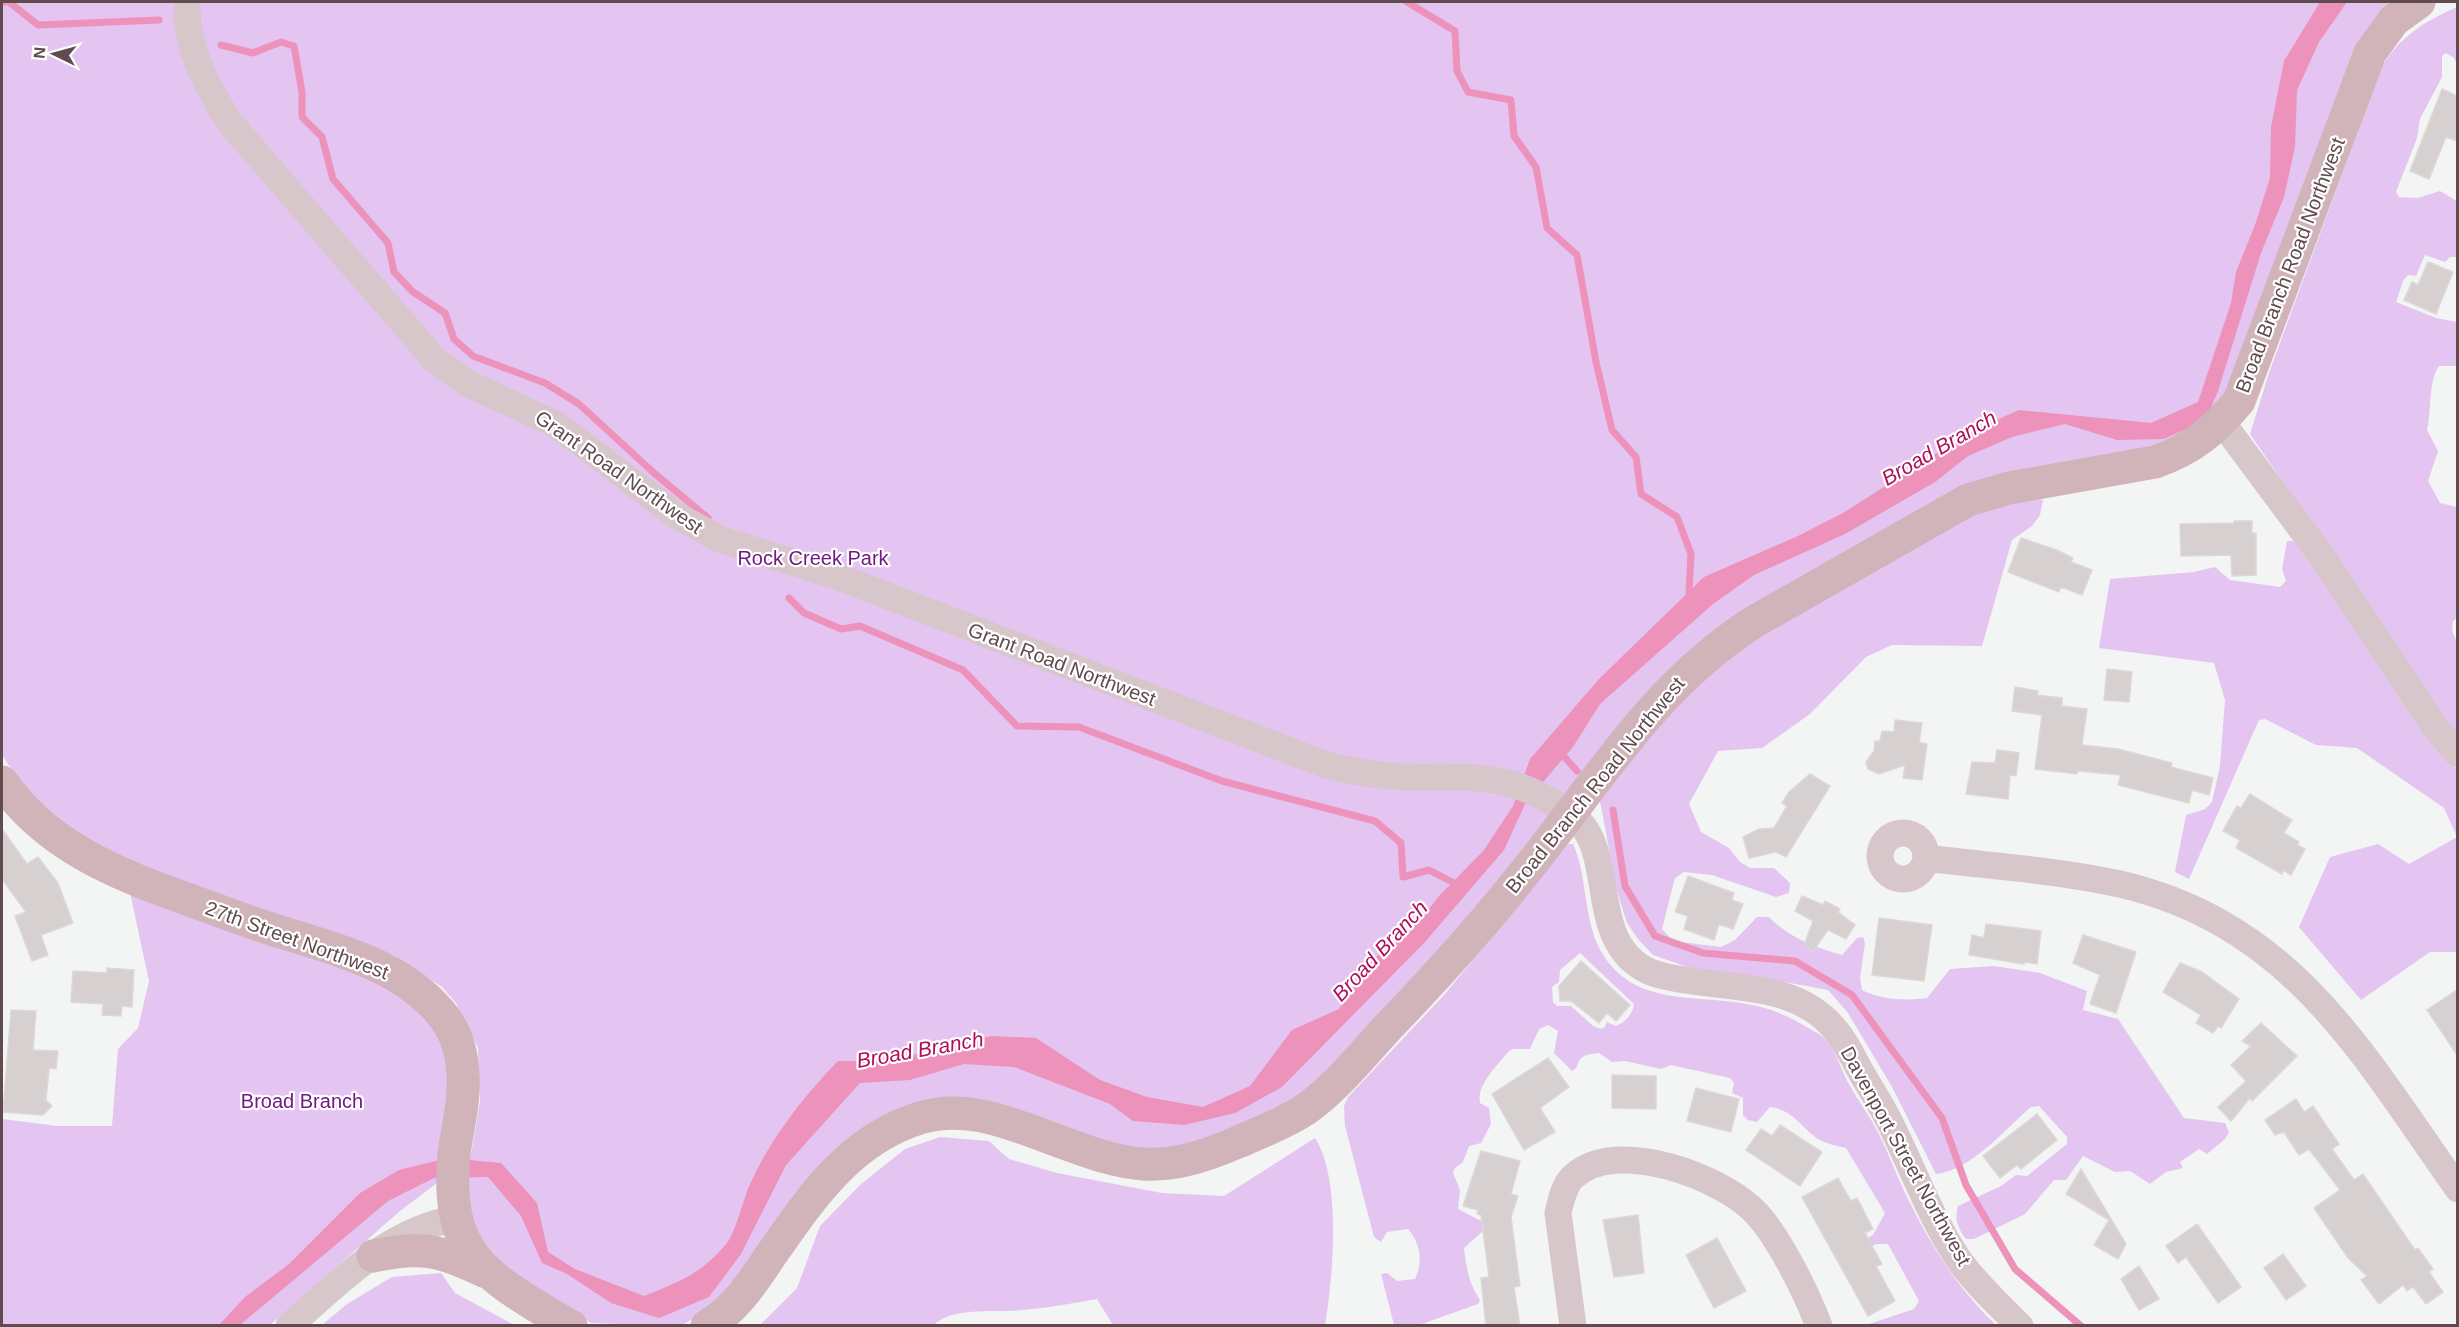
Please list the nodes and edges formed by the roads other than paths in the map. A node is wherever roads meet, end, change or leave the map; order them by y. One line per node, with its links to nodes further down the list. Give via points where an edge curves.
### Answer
1 (187, 2): 6 (street, Grant Road Northwest, via 189,32 197,60 231,124 435,360 467,383 569,432 688,523 732,544 836,576 1324,764 1378,776 1465,777 1513,784)
2 (2419, 2): 3 (main road, Broad Branch Road Northwest, via 2394,20 2370,53 2255,363 2239,400)
3 (2221, 421): 4 (street, via 2323,558); 6 (main road, Broad Branch Road Northwest, via 2186,449 2155,462 2009,488 1968,500 1752,623 1702,659 1667,692)
4 (2457, 754)
5 (2, 782): 9 (main road, 27th Street Northwest, via 46,830 101,865 213,909 374,964 419,992 446,1018 460,1048 464,1085 453,1167)
6 (1570, 814): 14 (main road, Broad Branch Road Northwest, via 1439,974 1326,1093 1296,1116 1198,1159 1154,1166 1109,1159 980,1115 945,1113 912,1121 876,1138 824,1183 743,1295); 17 (street, Davenport Street Northwest, via 1592,841 1607,916 1628,957 1648,971 1677,979 1786,995 1823,1015 1839,1034 1890,1122 1959,1259)
7 (1926, 858): 8 (street, via 2078,876 2120,885 2182,905 2229,929 2283,966 2325,1006)
8 (2457, 1189)
9 (455, 1219): 10 (street, via 406,1233); 11 (main road, via 469,1250)
10 (373, 1256): 11 (main road, via 406,1249 426,1250 454,1257); 12 (street)
11 (490, 1274): 13 (main road)
12 (289, 1326)
13 (571, 1326)
14 (706, 1326)
15 (1573, 1326): 16 (street, via 1558,1213 1562,1195 1573,1176 1597,1163 1618,1159 1697,1175 1740,1198 1773,1236)
16 (1819, 1326)
17 (2020, 1326)

